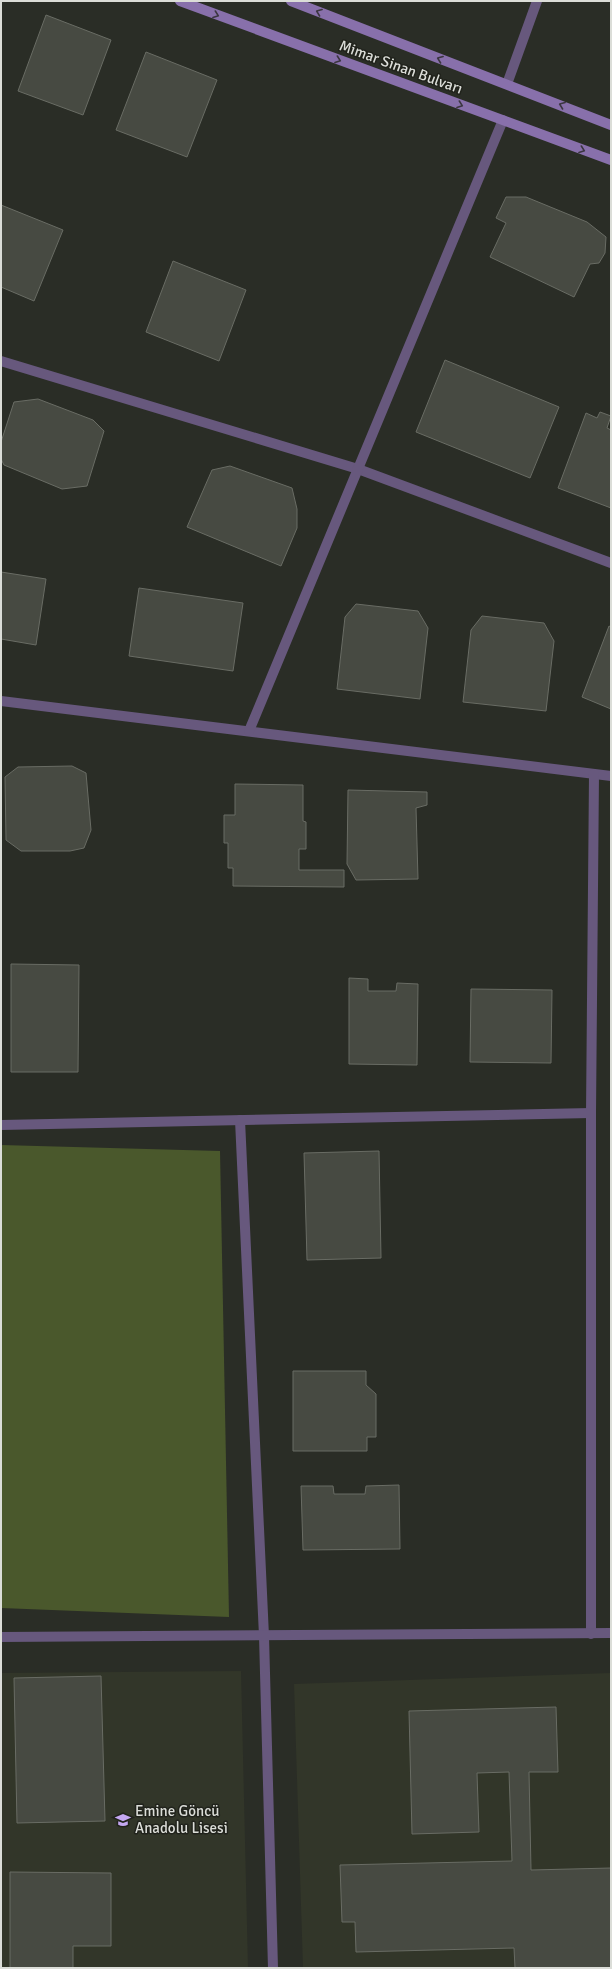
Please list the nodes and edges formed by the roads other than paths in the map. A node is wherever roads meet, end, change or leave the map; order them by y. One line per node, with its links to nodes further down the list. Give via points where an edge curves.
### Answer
1 (180, 1): 5 (main road, Mimar Sinan Bulvarı, one-way to 5)
2 (291, 1): 4 (main road, Mimar Sinan Bulvarı, one-way to 2)
3 (537, 1): 4 (street)
4 (507, 84): 6 (main road, Mimar Sinan Bulvarı, one-way to 4)
5 (503, 120): 7 (main road, Mimar Sinan Bulvarı, one-way to 7); 9 (street)
6 (611, 124)
7 (611, 160)
8 (1, 360): 9 (street)
9 (358, 469): 10 (street); 12 (street)
10 (611, 563)
11 (1, 701): 12 (street)
12 (249, 731): 13 (street)
13 (594, 774): 14 (street); 15 (street)
14 (611, 776)
15 (591, 1114): 16 (street); 19 (street)
16 (240, 1120): 17 (street); 20 (street)
17 (1, 1125)
18 (611, 1633): 19 (street)
19 (591, 1634): 20 (street)
20 (264, 1636): 21 (street); 22 (street)
21 (1, 1637)
22 (273, 1968)

